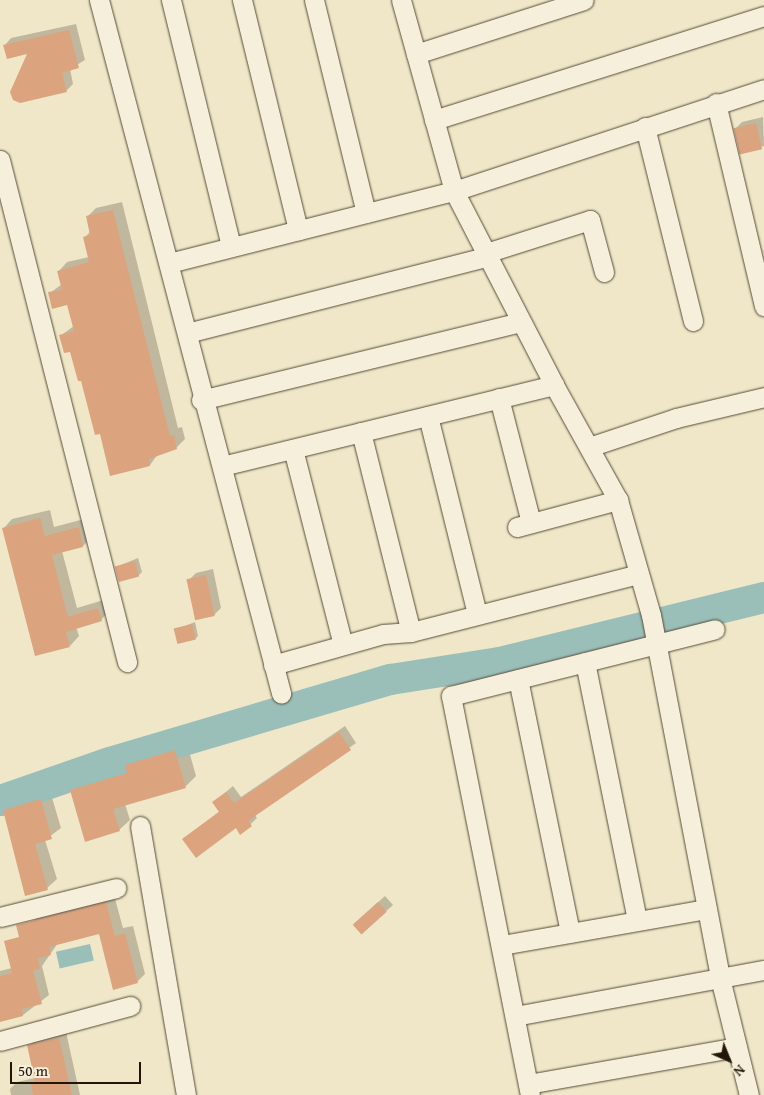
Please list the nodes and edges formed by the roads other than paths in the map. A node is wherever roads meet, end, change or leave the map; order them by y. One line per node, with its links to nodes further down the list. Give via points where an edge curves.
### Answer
1 (171, 0): 18 (street)
2 (242, 0): 17 (street)
3 (314, 0): 16 (street)
4 (401, 0): 9 (street)
5 (584, 0): 7 (street)
6 (105, 1): 20 (street)
7 (543, 6): 9 (street)
8 (764, 16): 12 (street)
9 (416, 54): 12 (street)
10 (764, 89): 11 (street)
11 (716, 103): 13 (street); 22 (street)
12 (434, 120): 15 (street)
13 (645, 127): 15 (street); 23 (street)
14 (0, 160): 42 (street)
15 (454, 191): 16 (street); 19 (street)
16 (366, 213): 17 (street)
17 (298, 230): 18 (street)
18 (231, 247): 20 (street)
19 (487, 255): 21 (street, via 590,220); 24 (street); 25 (street)
20 (168, 263): 25 (street)
21 (604, 272)
22 (764, 306)
23 (693, 321)
24 (521, 322): 26 (street); 29 (street)
25 (187, 333): 29 (street)
26 (554, 385): 28 (street); 32 (street)
27 (764, 397): 32 (street, via 676,418)
28 (499, 398): 30 (street); 35 (street, via 524,525)
29 (203, 400): 34 (street)
30 (428, 416): 31 (street); 37 (street)
31 (361, 432): 33 (street); 39 (street)
32 (589, 447): 35 (street)
33 (293, 449): 34 (street); 41 (street)
34 (222, 466): 44 (street)
35 (618, 500): 36 (street)
36 (638, 574): 37 (street); 40 (street)
37 (477, 614): 39 (street)
38 (715, 629): 40 (street)
39 (411, 632): 41 (street, via 383,634)
40 (656, 640): 43 (street); 49 (street)
41 (343, 646): 44 (street)
42 (126, 662)
43 (585, 662): 45 (street); 51 (street)
44 (273, 665): 46 (street)
45 (518, 679): 52 (street); 53 (street, via 451,696)
46 (280, 693)
47 (140, 826): 61 (street)
48 (116, 888): 50 (street)
49 (707, 909): 51 (street); 55 (street)
50 (0, 917)
51 (637, 921): 52 (street)
52 (570, 933): 53 (street)
53 (502, 945): 57 (street)
54 (764, 970): 55 (street)
55 (720, 978): 57 (street); 59 (street)
56 (130, 1006): 58 (street)
57 (515, 1016): 60 (street)
58 (0, 1041)
59 (737, 1047): 60 (street); 62 (street)
60 (529, 1090)
61 (186, 1095)
62 (749, 1095)

